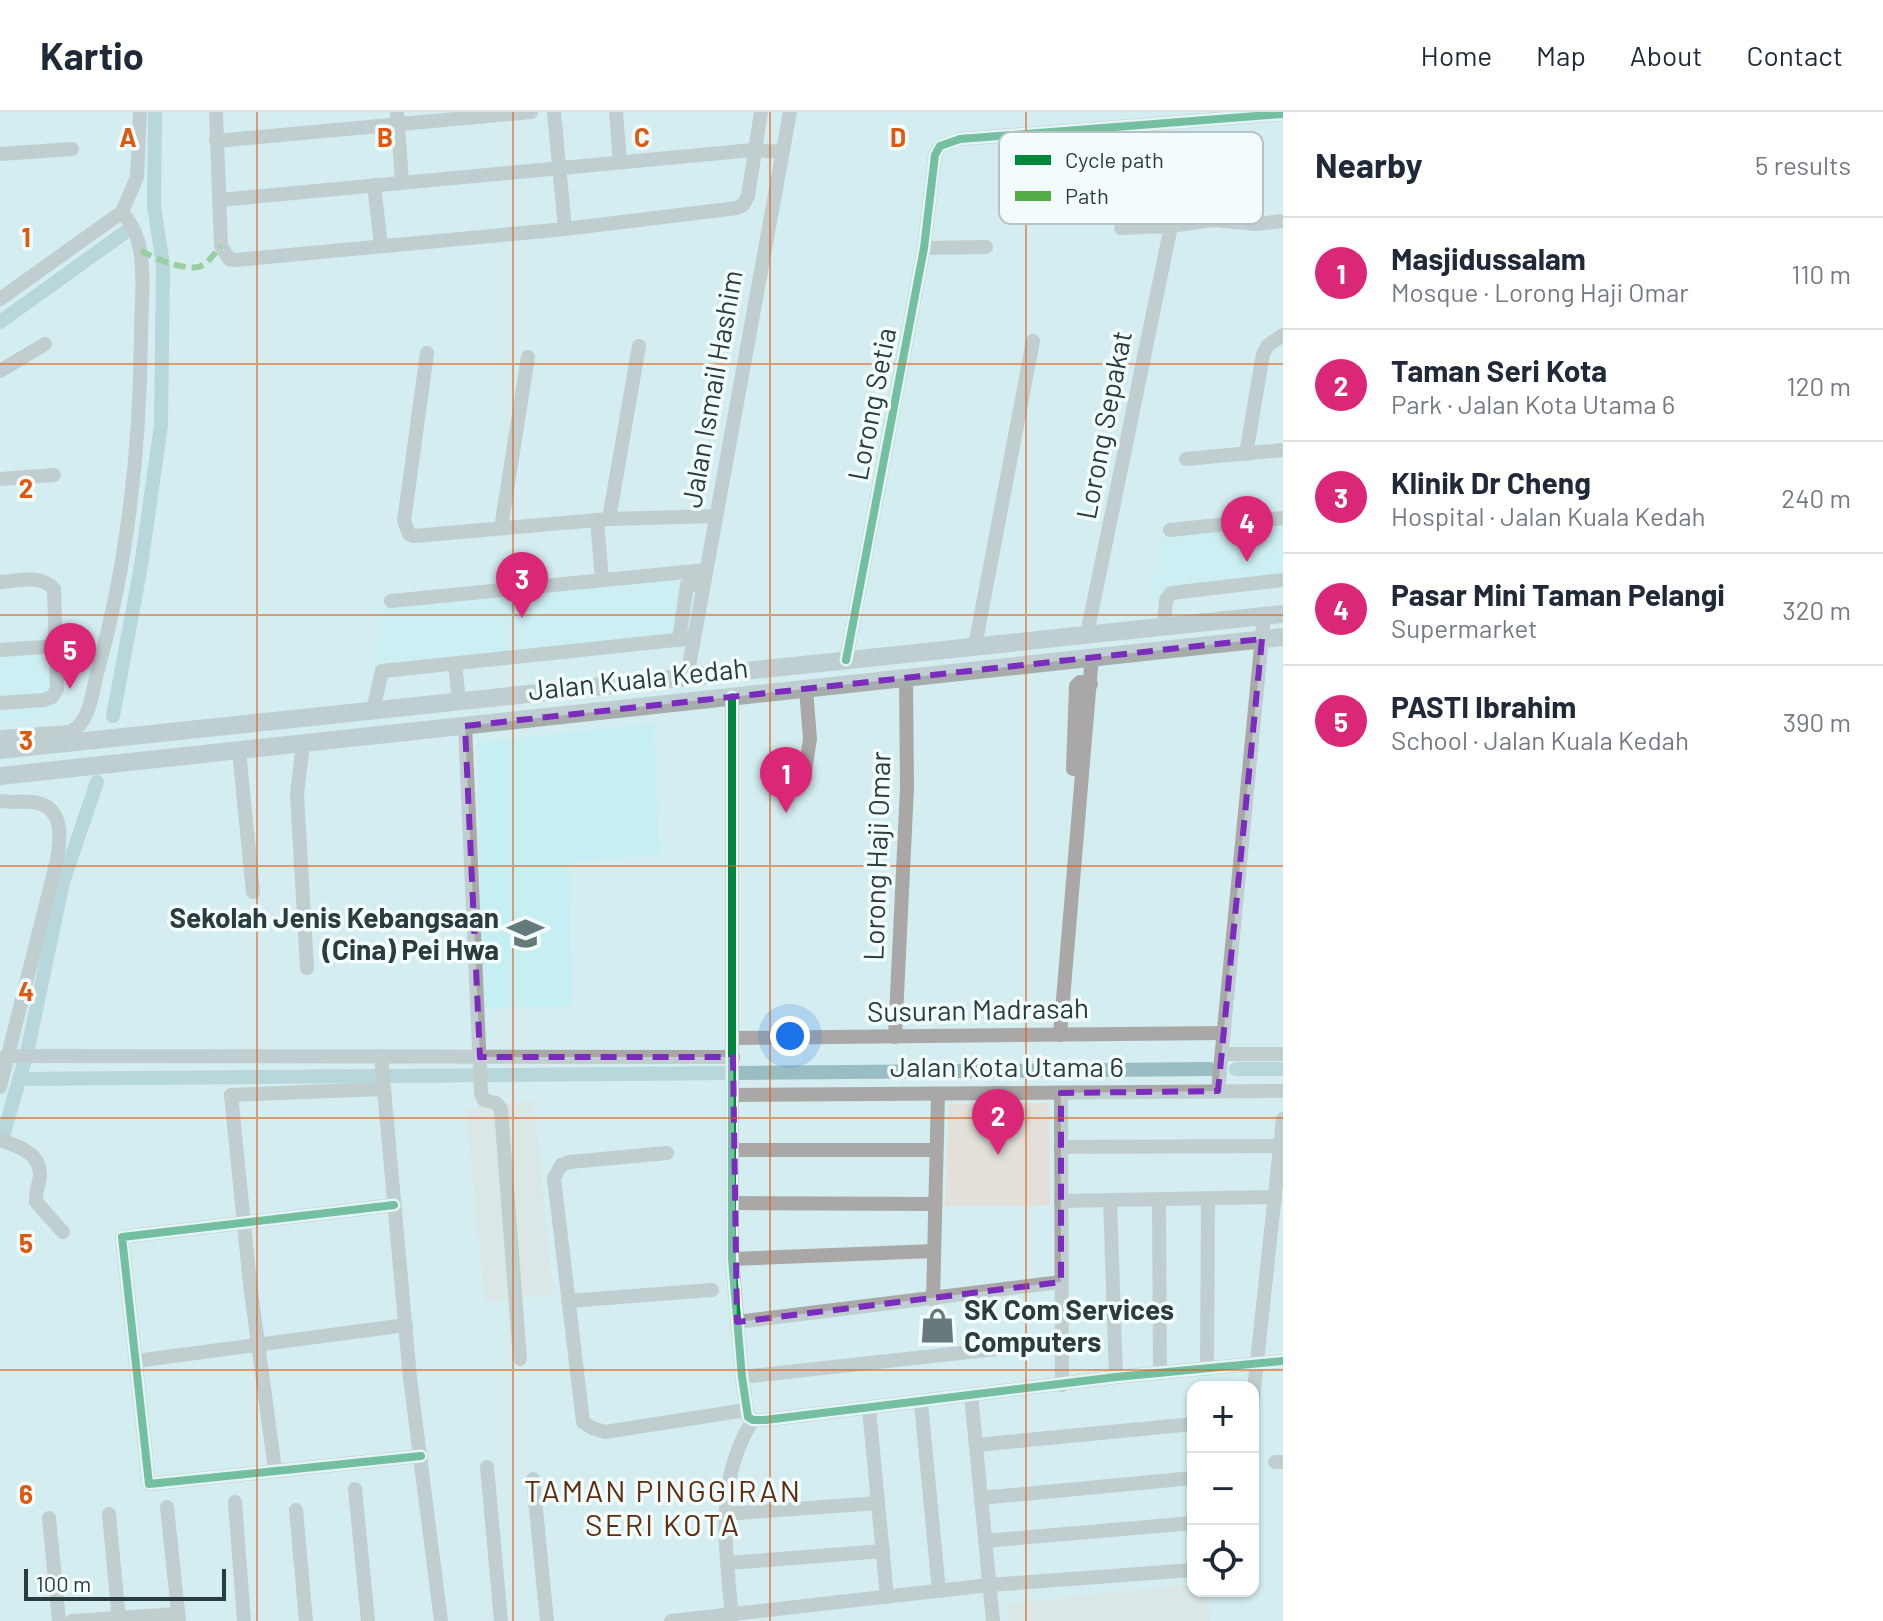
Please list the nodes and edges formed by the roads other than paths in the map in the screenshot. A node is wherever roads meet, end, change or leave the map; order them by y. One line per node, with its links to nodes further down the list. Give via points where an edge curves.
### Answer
1 (140, 112): 22 (street, via 137,177)
2 (216, 112): 12 (street)
3 (531, 112): 9 (street)
4 (554, 112): 18 (street)
5 (616, 112): 17 (street)
6 (761, 112): 14 (street)
7 (790, 112): 15 (street, Jalan Ismail Hashim)
8 (1283, 114): 10 (street, Lorong Setia)
9 (398, 118): 12 (street); 19 (street)
10 (1050, 132)
11 (999, 136): 31 (street, Lorong Setia, via 940,146)
12 (216, 141): 21 (street)
13 (72, 149): 16 (street)
14 (753, 150): 15 (street); 17 (street); 28 (street, via 748,196 737,208)
15 (782, 152): 45 (street, Jalan Ismail Hashim)
16 (0, 154)
17 (620, 162): 18 (street)
18 (559, 168): 19 (street); 28 (street)
19 (402, 182): 20 (street)
20 (374, 185): 21 (street); 29 (street)
21 (220, 200): 29 (street, via 221,246 229,259)
22 (122, 212): 32 (street); 76 (street, via 141,250 140,390 136,468 114,613 78,729)
23 (1283, 221): 24 (street)
24 (1263, 223)
25 (1185, 224): 26 (street)
26 (1171, 226): 27 (street); 57 (street, Lorong Sepakat)
27 (1121, 228)
28 (565, 229): 29 (street)
29 (381, 246)
30 (986, 247): 31 (street)
31 (924, 248): 65 (street, Lorong Setia)
32 (0, 299)
33 (1283, 335): 41 (street, via 1263,354)
34 (1033, 341): 62 (street)
35 (45, 344): 39 (street)
36 (639, 346): 47 (street)
37 (427, 353): 48 (street, via 406,530 414,536)
38 (528, 357): 48 (street)
39 (0, 371)
40 (1283, 450): 41 (street)
41 (1246, 454): 42 (street)
42 (1186, 459)
43 (54, 475): 44 (street)
44 (0, 479)
45 (715, 516): 47 (street); 50 (street, Jalan Ismail Hashim)
46 (1283, 518): 49 (street)
47 (603, 520): 48 (street); 51 (street)
48 (501, 528)
49 (1170, 530)
50 (705, 577): 51 (street); 59 (street, Jalan Ismail Hashim)
51 (602, 580): 54 (street)
52 (1283, 580): 56 (street, via 1171,593)
53 (0, 582): 61 (street, via 48,582 54,589)
54 (391, 601)
55 (1274, 615): 56 (main road, Jalan Kuala Kedah); 60 (street)
56 (1164, 626): 57 (main road, Jalan Kuala Kedah)
57 (1087, 634): 62 (main road, Jalan Kuala Kedah)
58 (1283, 637): 60 (main road, Jalan Kuala Kedah)
59 (686, 639): 66 (street); 67 (street, Jalan Ismail Hashim)
60 (1262, 639): 64 (main road, Jalan Kuala Kedah); 86 (street)
61 (57, 646): 63 (street); 73 (street, via 57,689 52,697)
62 (975, 646): 65 (main road, Jalan Kuala Kedah)
63 (0, 650)
64 (1092, 656): 68 (main road, Jalan Kuala Kedah); 69 (street)
65 (846, 660): 67 (main road, Jalan Kuala Kedah)
66 (455, 664): 72 (street); 74 (street, via 382,671)
67 (687, 677): 72 (main road, Jalan Kuala Kedah)
68 (906, 678): 70 (main road, Jalan Kuala Kedah); 88 (street, Lorong Haji Omar, via 907,788)
69 (1091, 684): 80 (street, via 1076,686); 87 (street)
70 (806, 689): 71 (main road, Jalan Kuala Kedah); 81 (street, via 810,739)
71 (732, 697): 75 (main road, Jalan Kuala Kedah); 89 (street)
72 (459, 701): 74 (main road, Jalan Kuala Kedah)
73 (0, 703)
74 (373, 710): 78 (main road, Jalan Kuala Kedah)
75 (465, 726): 77 (main road, Jalan Kuala Kedah); 94 (street)
76 (0, 737)
77 (303, 743): 79 (main road, Jalan Kuala Kedah); 85 (street, via 297,795)
78 (0, 750)
79 (239, 751): 82 (main road, Jalan Kuala Kedah); 84 (street)
80 (1073, 769)
81 (805, 771)
82 (0, 776)
83 (0, 801): 90 (street, via 49,808 61,832)
84 (253, 892)
85 (307, 968)
86 (1224, 1033): 87 (street, Susuran Madrasah); 91 (street)
87 (1060, 1035): 88 (street, Susuran Madrasah)
88 (895, 1037): 89 (street, Susuran Madrasah)
89 (732, 1038): 93 (street)
90 (7, 1043): 95 (street, via 30,1056); 96 (street)
91 (1223, 1054): 92 (street); 98 (street)
92 (1283, 1054)
93 (733, 1062): 94 (street); 97 (street)
94 (480, 1063): 95 (street); 129 (street, via 484,1100 501,1109)
95 (382, 1074): 116 (street); 117 (street, via 231,1095)
96 (0, 1087)
97 (732, 1090): 101 (street, Jalan Kota Utama 6); 106 (street)
98 (1218, 1091): 99 (street, Jalan Kota Utama 6); 100 (street, Jalan Kota Utama 6)
99 (1283, 1091)
100 (1061, 1093): 101 (street, Jalan Kota Utama 6); 105 (street)
101 (938, 1094): 107 (street)
102 (1283, 1119): 104 (street)
103 (0, 1140): 118 (street, via 37,1160 36,1202)
104 (1280, 1146): 105 (street); 109 (street)
105 (1061, 1147): 113 (street)
106 (732, 1150): 107 (street); 114 (street)
107 (936, 1150): 115 (street)
108 (667, 1153): 124 (street, via 570,1162 557,1170)
109 (1275, 1197): 110 (street); 132 (street)
110 (1208, 1199): 112 (street); 133 (street)
111 (1110, 1200): 112 (street); 113 (street); 136 (street)
112 (1159, 1200): 134 (street)
113 (1061, 1201): 121 (street)
114 (732, 1203): 115 (street); 120 (street)
115 (935, 1204): 119 (street)
116 (394, 1205): 117 (street); 126 (street)
117 (244, 1223): 128 (street); 130 (street, via 122,1237)
118 (63, 1232)
119 (934, 1251): 120 (street); 123 (street)
120 (732, 1259): 125 (street)
121 (1061, 1282): 123 (street); 127 (street)
122 (712, 1290): 124 (street)
123 (933, 1300): 125 (street)
124 (568, 1301): 142 (street, via 579,1403 583,1422 592,1428 605,1432)
125 (737, 1322): 135 (street)
126 (406, 1325): 128 (street); 145 (street)
127 (1062, 1342): 135 (street); 138 (street)
128 (258, 1345): 130 (street); 147 (street)
129 (520, 1359)
130 (136, 1361): 147 (street, via 149,1484)
131 (1283, 1361): 132 (street)
132 (1256, 1365): 133 (street); 137 (street)
133 (1207, 1369): 134 (street)
134 (1160, 1373): 136 (street)
135 (742, 1377): 142 (street)
136 (1116, 1377): 138 (street)
137 (1255, 1381)
138 (1062, 1385): 139 (street)
139 (971, 1395): 140 (street); 144 (street)
140 (921, 1403): 141 (street); 165 (street)
141 (869, 1409): 142 (street); 153 (street)
142 (749, 1415): 157 (street, via 735,1453)
143 (1187, 1425): 144 (street)
144 (976, 1445): 151 (street)
145 (421, 1456): 147 (street); 175 (street)
146 (487, 1467): 176 (street)
147 (275, 1470)
148 (533, 1479): 177 (street)
149 (1187, 1479): 151 (street)
150 (355, 1489): 174 (street)
151 (981, 1498): 160 (street)
152 (235, 1502): 172 (street)
153 (878, 1503): 157 (street); 161 (street)
154 (167, 1507): 167 (street)
155 (296, 1510): 173 (street)
156 (109, 1514): 169 (street)
157 (724, 1514): 162 (street)
158 (49, 1518): 170 (street)
159 (1187, 1524): 160 (street)
160 (985, 1541): 164 (street)
161 (883, 1551): 162 (street); 166 (street)
162 (728, 1563): 168 (street)
163 (1187, 1570): 164 (street)
164 (989, 1585): 165 (street); 179 (street)
165 (939, 1591): 166 (street)
166 (887, 1597): 168 (street)
167 (178, 1617): 169 (street)
168 (732, 1618): 178 (street)
169 (118, 1620): 171 (street)
170 (59, 1621)
171 (72, 1621)
172 (244, 1621)
173 (306, 1621)
174 (368, 1621)
175 (441, 1621)
176 (501, 1621)
177 (547, 1621)
178 (671, 1621)
179 (993, 1621)

